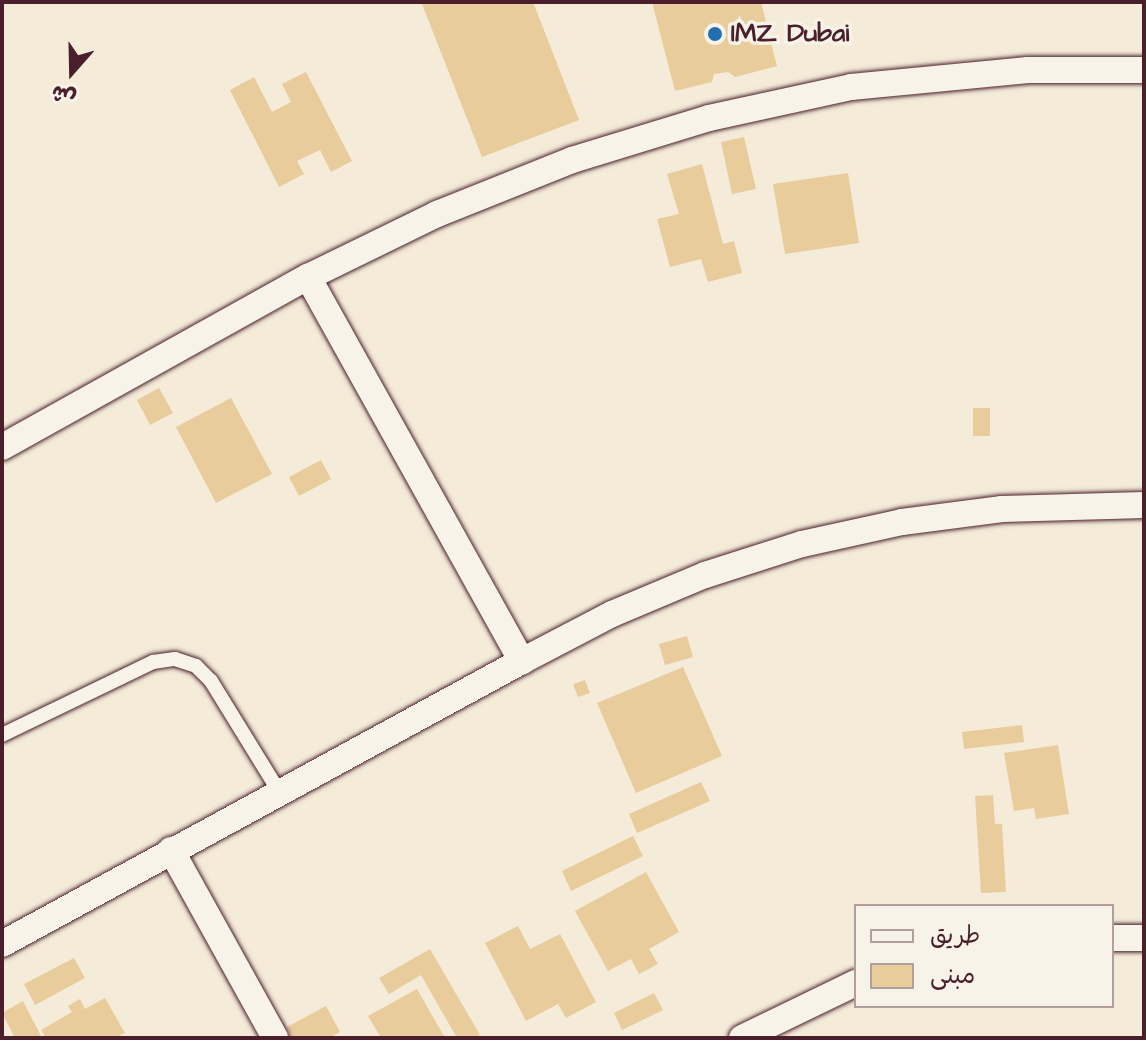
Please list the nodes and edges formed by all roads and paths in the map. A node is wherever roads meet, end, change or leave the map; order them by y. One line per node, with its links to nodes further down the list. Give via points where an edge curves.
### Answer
1 (1144, 70): 2 (street, via 939,76 851,87 709,118 545,171 437,214)
2 (308, 277): 3 (street); 5 (street)
3 (2, 447)
4 (1144, 505): 5 (street, via 1002,509 902,522 802,544 705,575 612,614)
5 (522, 661): 7 (street)
6 (2, 735): 7 (lane, via 153,662 175,659 196,666 211,681)
7 (278, 790): 8 (street)
8 (171, 850): 11 (street); 13 (street)
9 (1114, 938): 10 (street)
10 (1144, 938)
11 (2, 944)
12 (854, 984): 14 (street)
13 (275, 1038)
14 (742, 1038)

